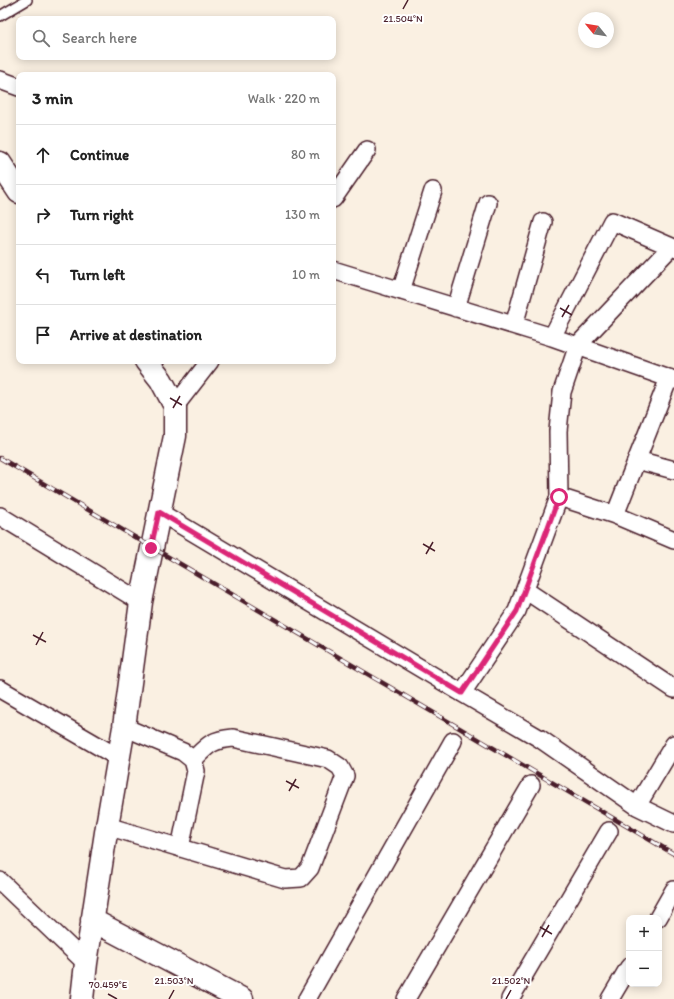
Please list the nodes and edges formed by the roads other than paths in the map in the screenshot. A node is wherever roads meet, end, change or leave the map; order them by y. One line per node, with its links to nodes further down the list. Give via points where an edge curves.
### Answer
1 (27, 0): 2 (lane)
2 (0, 16)
3 (0, 80): 4 (street)
4 (16, 86)
5 (367, 150): 9 (street)
6 (0, 163): 7 (street)
7 (16, 187)
8 (433, 191): 14 (street)
9 (336, 194)
10 (488, 203): 15 (street)
11 (543, 222): 16 (street)
12 (673, 248): 17 (street, via 612,221); 18 (street)
13 (336, 271): 14 (street)
14 (401, 291): 15 (street)
15 (456, 308): 16 (street)
16 (514, 325): 17 (street)
17 (552, 337): 18 (street)
18 (578, 345): 21 (street); 25 (street, via 562,392 558,431)
19 (148, 364): 22 (street, via 161,380)
20 (208, 364): 22 (street)
21 (672, 379): 23 (street)
22 (175, 406): 26 (street, via 175,436)
23 (637, 460): 24 (street); 27 (street)
24 (674, 470)
25 (559, 497): 27 (street); 30 (street)
26 (159, 512): 31 (street); 34 (street)
27 (615, 515): 29 (street)
28 (0, 516): 31 (street)
29 (674, 540)
30 (525, 590): 33 (street); 34 (street, via 517,611)
31 (141, 602): 35 (street)
32 (0, 689): 38 (street)
33 (674, 689)
34 (462, 693): 41 (street, via 539,738)
35 (124, 727): 38 (street); 39 (street, via 182,752)
36 (453, 741): 54 (street)
37 (674, 744): 41 (street)
38 (119, 758): 43 (street)
39 (193, 760): 45 (street, via 196,771); 45 (street, via 208,745 219,739 233,738 328,759 340,767 345,776 310,868 301,878 285,879)
40 (531, 785): 55 (street)
41 (637, 806): 42 (street)
42 (674, 824)
43 (107, 826): 45 (street); 49 (street)
44 (609, 831): 56 (street)
45 (180, 848)
46 (0, 881): 50 (street)
47 (674, 890): 48 (street)
48 (660, 915)
49 (92, 920): 50 (street); 53 (street)
50 (86, 962): 52 (street)
51 (626, 972): 57 (street)
52 (82, 999)
53 (242, 999)
54 (307, 999)
55 (406, 999)
56 (510, 999)
57 (610, 999)

